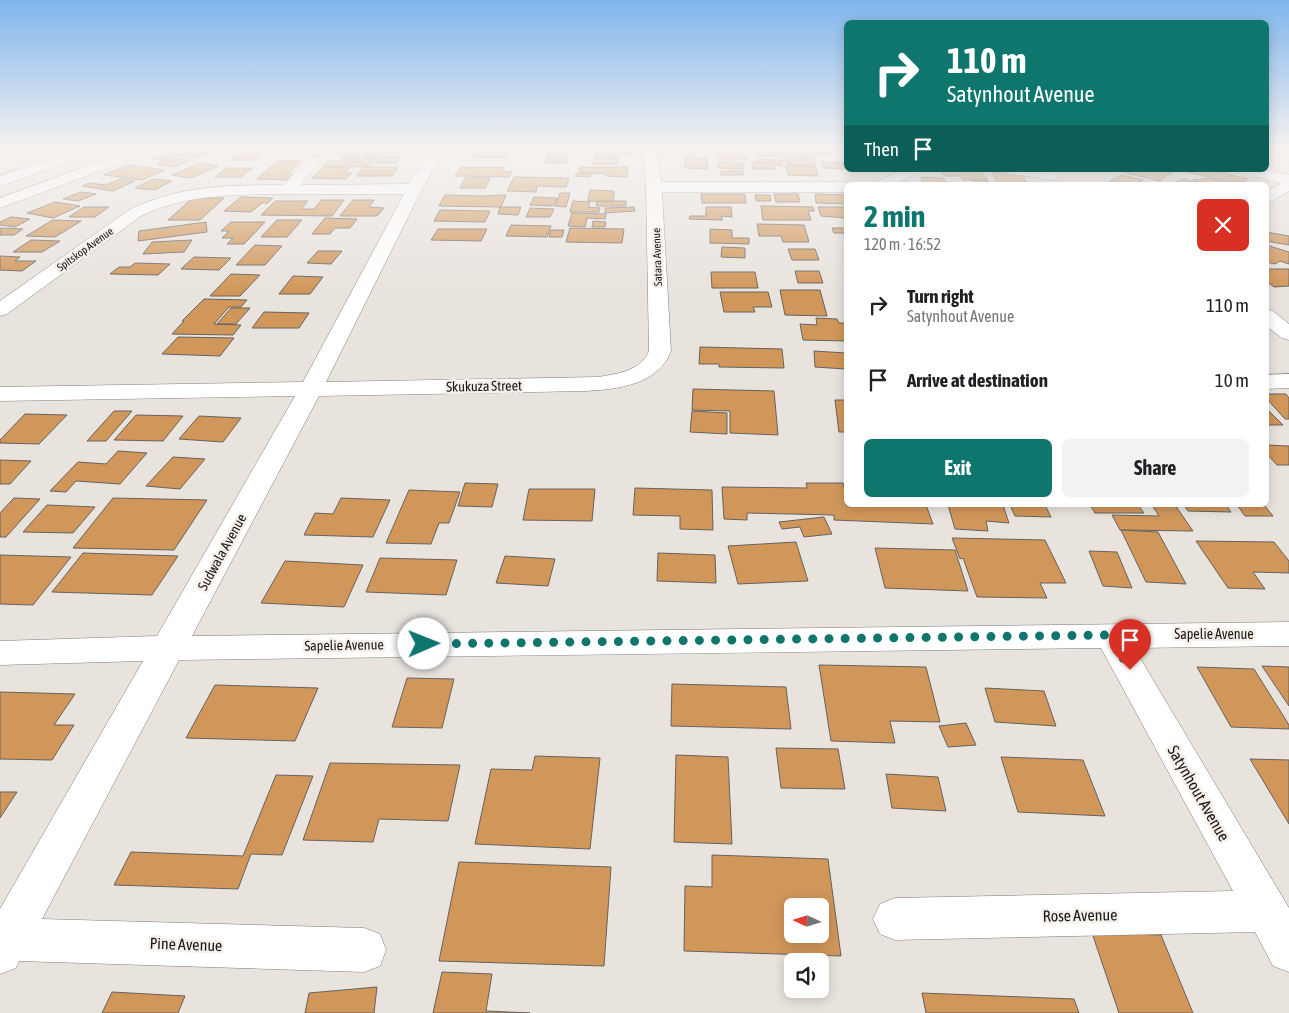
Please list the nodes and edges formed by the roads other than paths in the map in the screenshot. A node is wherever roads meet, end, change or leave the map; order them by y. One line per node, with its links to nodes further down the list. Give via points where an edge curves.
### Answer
1 (18, 196): 5 (street)
2 (178, 196): 6 (street, Spitskop Avenue, via 135,212)
3 (410, 196): 12 (street, Sudwala Avenue)
4 (654, 196): 9 (street, Satara Avenue, via 661,341)
5 (0, 203)
6 (0, 310)
7 (1269, 317): 8 (street)
8 (1289, 334)
9 (653, 364): 12 (street, Skukuza Street, via 632,376 595,384)
10 (1289, 381): 11 (street)
11 (1269, 382)
12 (311, 389): 13 (street); 16 (street, Sudwala Avenue)
13 (0, 394)
14 (1289, 634): 15 (street, Sapelie Avenue)
15 (1110, 635): 16 (street, Sapelie Avenue); 18 (street, Satynhout Avenue)
16 (169, 648): 17 (street, Sapelie Avenue); 20 (street, Sudwala Avenue)
17 (0, 653)
18 (1266, 911): 19 (street, Rose Avenue); 22 (street, Satynhout Avenue)
19 (895, 919)
20 (2, 943): 21 (street, Pine Avenue)
21 (364, 950)
22 (1289, 950)

